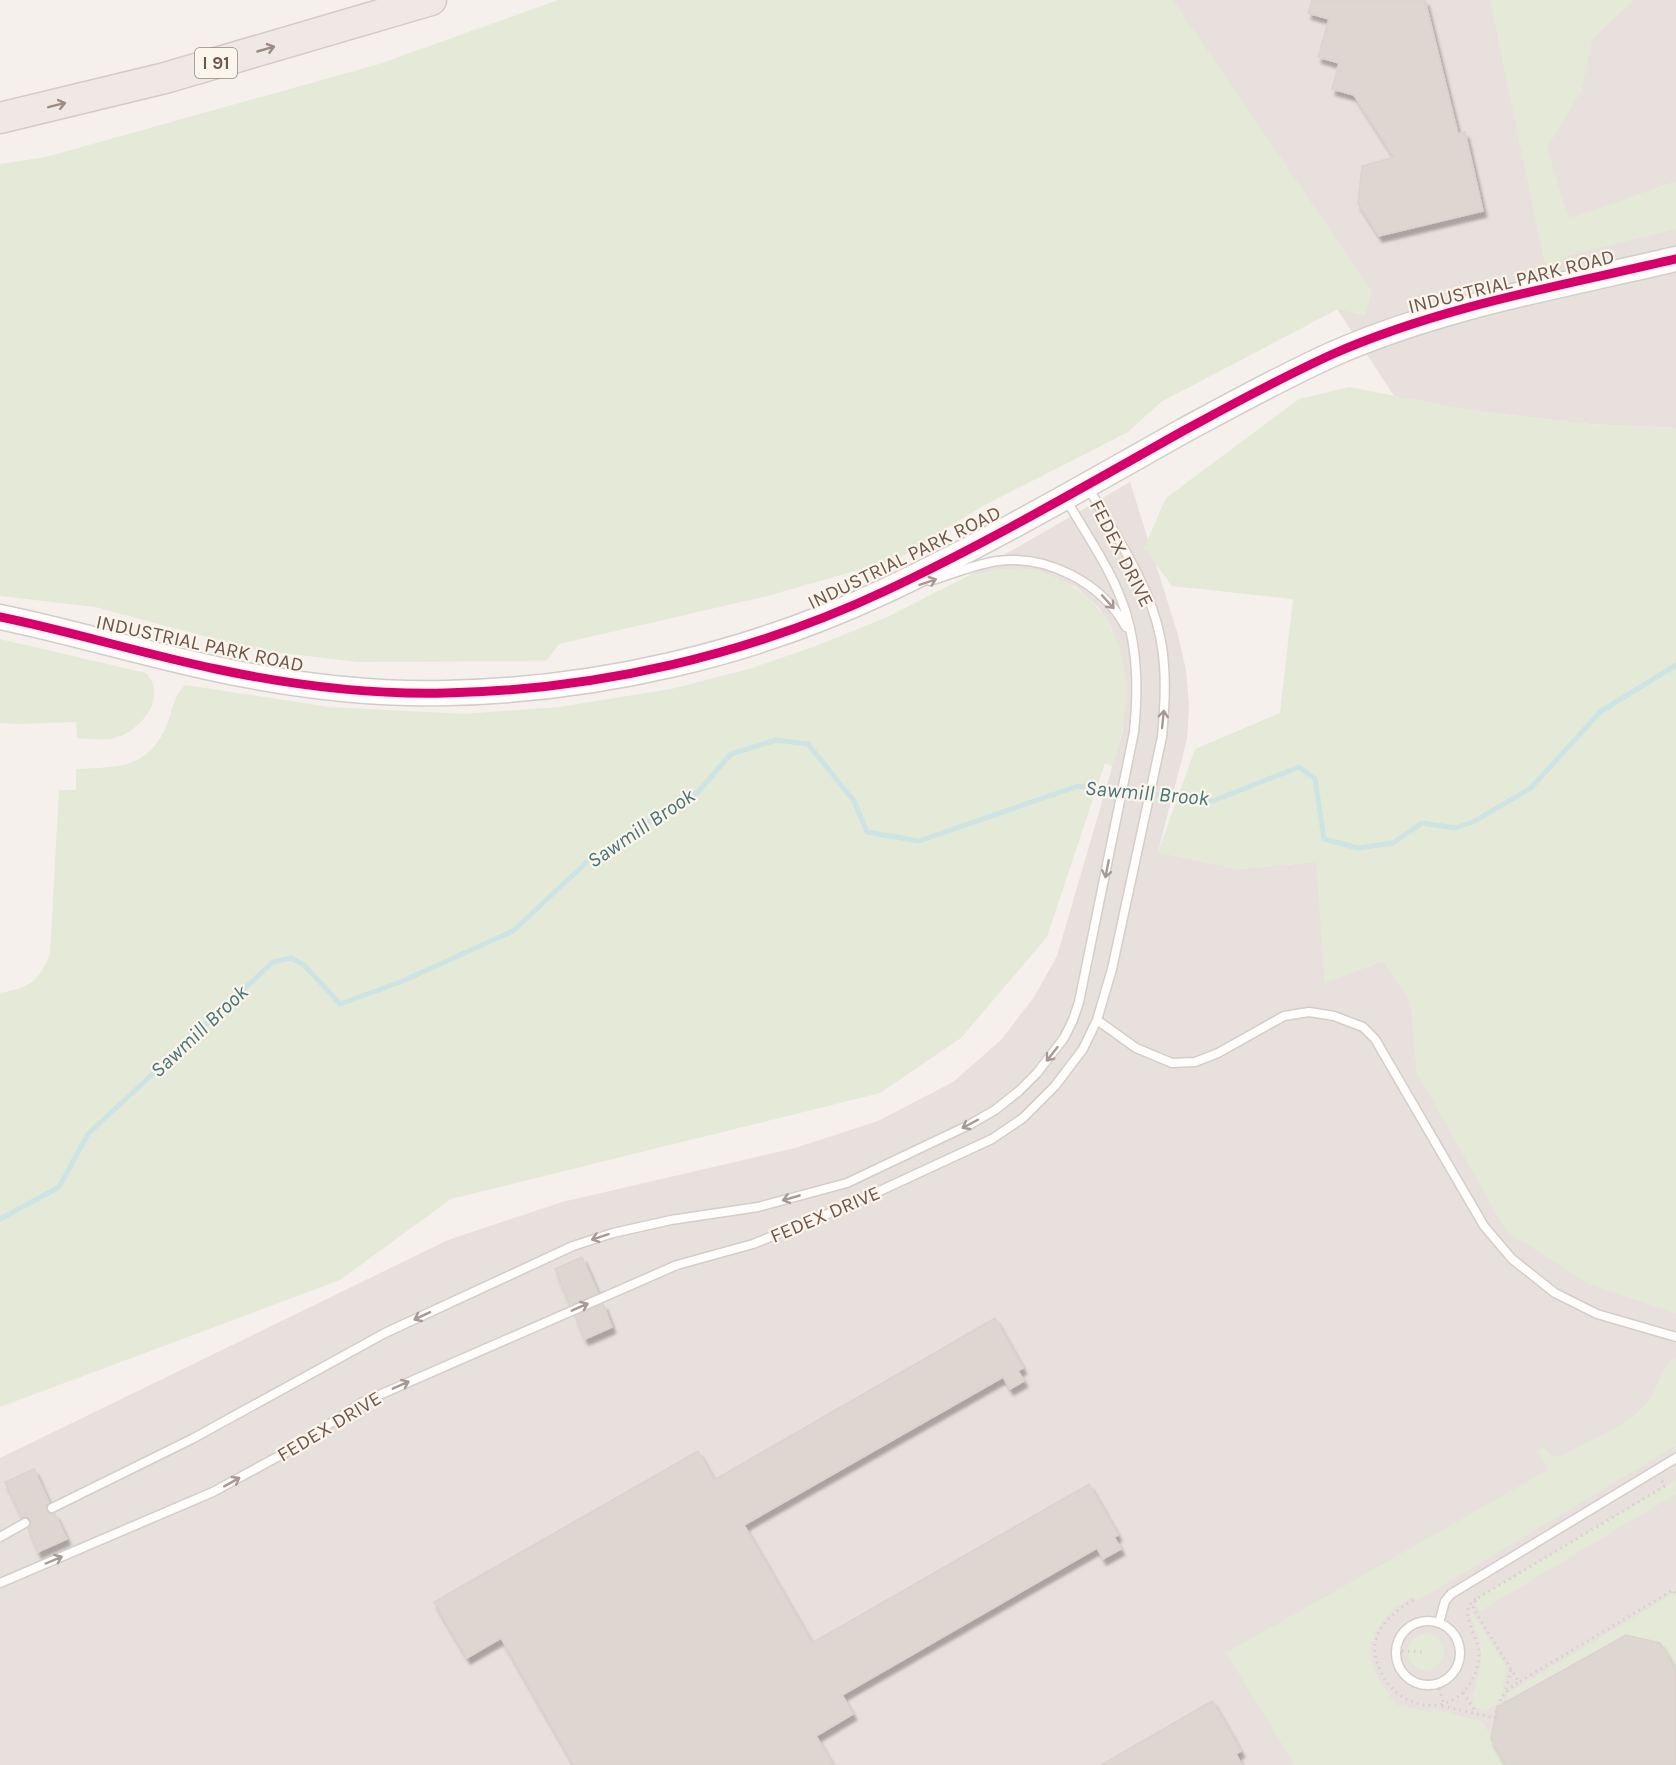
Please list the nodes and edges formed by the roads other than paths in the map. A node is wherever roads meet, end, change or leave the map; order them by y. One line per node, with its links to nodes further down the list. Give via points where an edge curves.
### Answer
1 (431, 0): 2 (highway, I 91, one-way to 1, via 165,78)
2 (0, 118)
3 (1676, 259): 4 (street, INDUSTRIAL PARK ROAD, via 1468,308 1348,348 1275,381)
4 (1087, 484): 5 (street, INDUSTRIAL PARK ROAD); 9 (lane, FEDEX DRIVE, one-way to 4, via 1145,817 1165,701 1160,635 1150,604)
5 (1065, 496): 7 (street, INDUSTRIAL PARK ROAD, via 949,560); 8 (lane, FEDEX DRIVE, via 1112,580)
6 (0, 617): 7 (street, INDUSTRIAL PARK ROAD, via 217,669 289,682 444,694 520,689 672,665)
7 (813, 622): 8 (lane, one-way to 8, via 973,566 999,561 1026,562 1069,573 1088,584 1105,598)
8 (1133, 641): 12 (lane, FEDEX DRIVE, one-way to 12, via 1138,700 1134,732 1087,967 1073,1020 1064,1038 1019,1091 969,1125 847,1183 758,1207 613,1233 573,1246 385,1333 192,1440)
9 (1097, 1020): 10 (lane, via 1136,1048 1172,1063 1195,1062 1218,1053 1284,1016 1309,1012 1335,1016 1363,1027 1375,1039 1484,1226 1512,1259 1555,1293 1597,1314); 15 (lane, FEDEX DRIVE, one-way to 9, via 213,1492 290,1450 361,1403 677,1265 753,1245 845,1207 992,1139 1023,1118 1055,1086 1083,1049)
10 (1676, 1337)
11 (1676, 1458): 16 (lane, via 1451,1594)
12 (52, 1508)
13 (25, 1523): 14 (lane)
14 (0, 1537)
15 (0, 1583)
16 (1439, 1623): 16 (lane, via 1455,1636 1459,1645 1458,1665 1437,1683 1415,1682 1399,1667 1396,1646 1408,1627 1418,1622)

